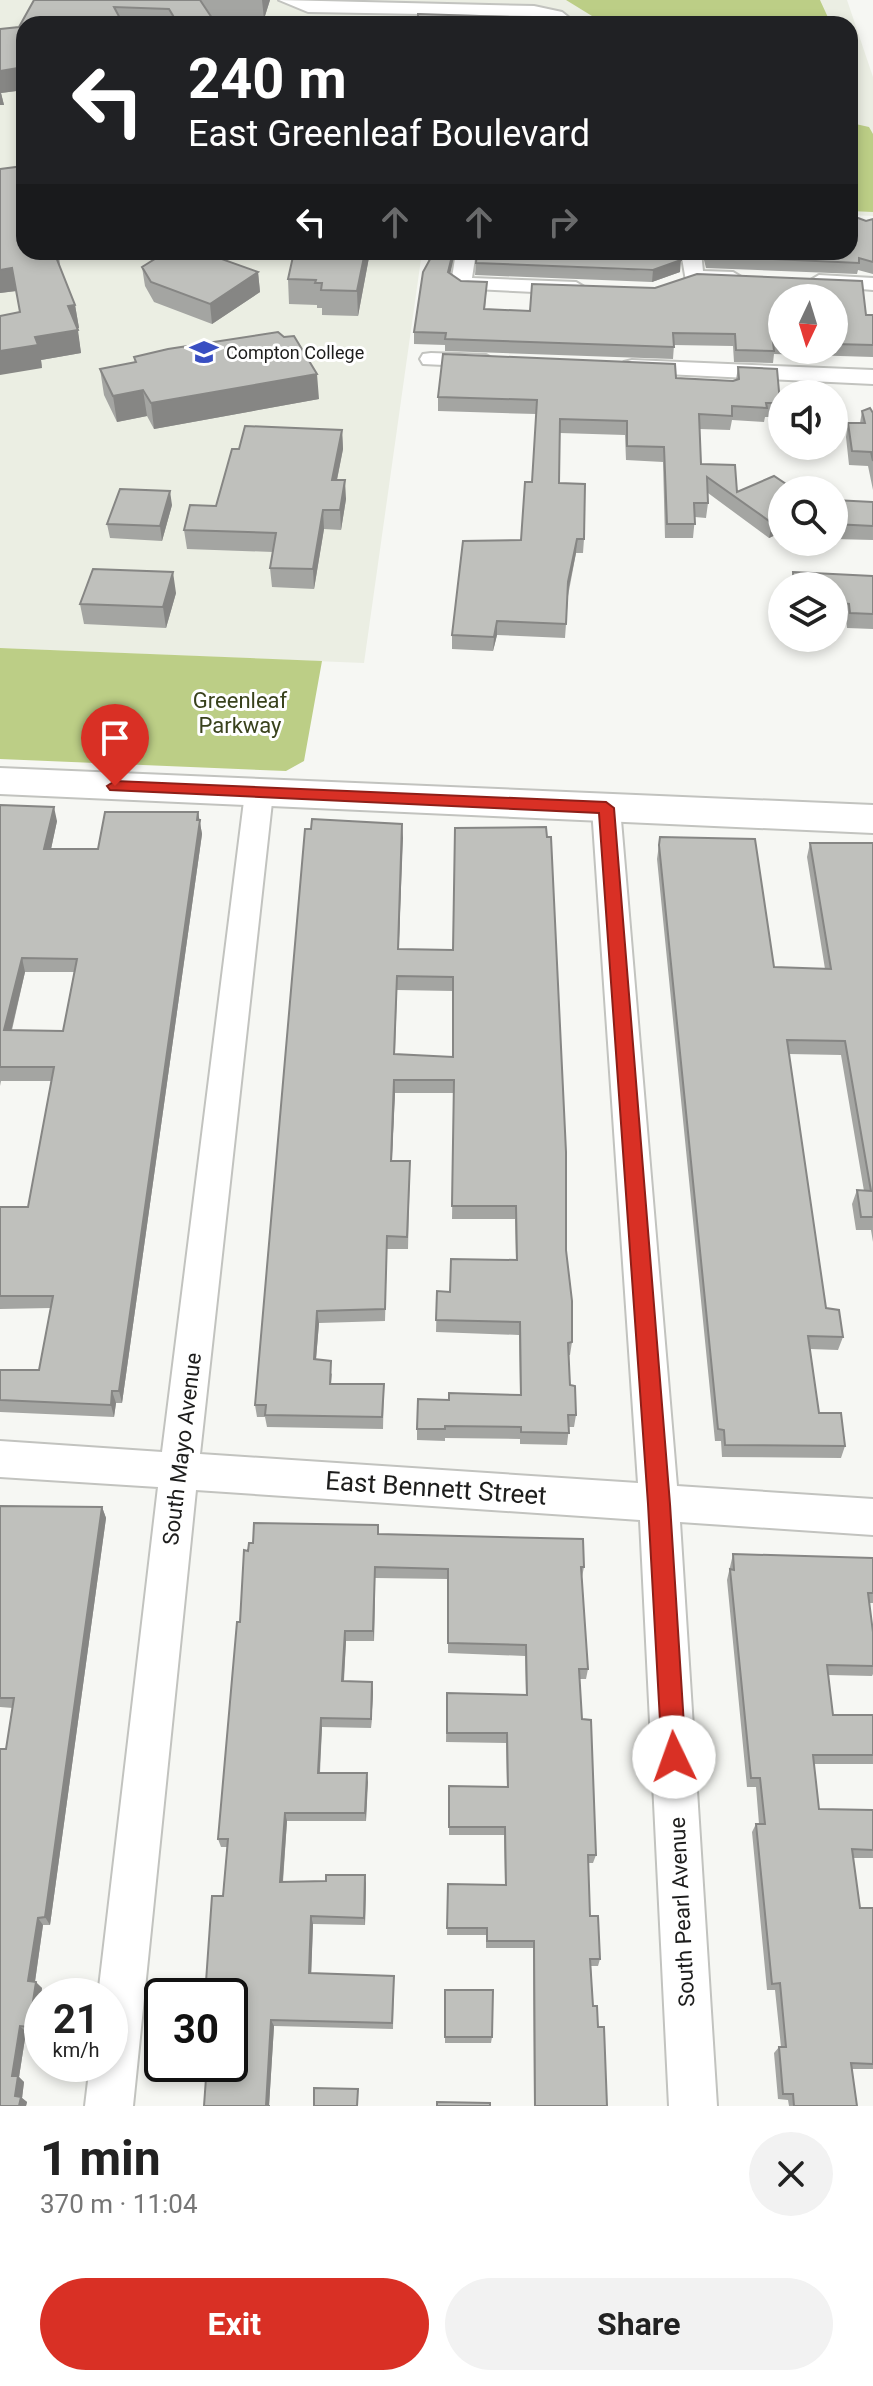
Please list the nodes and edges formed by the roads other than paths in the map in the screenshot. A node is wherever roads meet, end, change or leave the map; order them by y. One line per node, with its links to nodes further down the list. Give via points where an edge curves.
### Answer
1 (287, 0): 2 (street, via 308,7 534,11)
2 (557, 16)
3 (465, 260): 8 (street, via 461,284)
4 (690, 260): 5 (street, via 686,279)
5 (756, 279)
6 (803, 280): 7 (street)
7 (873, 284)
8 (594, 289)
9 (431, 359): 10 (street)
10 (510, 362)
11 (604, 366): 12 (street)
12 (873, 377)
13 (0, 781): 14 (street)
14 (259, 793): 15 (street); 18 (street, South Mayo Avenue)
15 (606, 808): 16 (street); 19 (street, South Pearl Avenue)
16 (873, 819)
17 (0, 1459): 18 (street, East Bennett Street)
18 (179, 1470): 19 (street, East Bennett Street); 21 (street, South Mayo Avenue)
19 (659, 1504): 20 (street, East Bennett Street); 22 (street, South Pearl Avenue)
20 (873, 1517)
21 (109, 2106)
22 (693, 2106)

